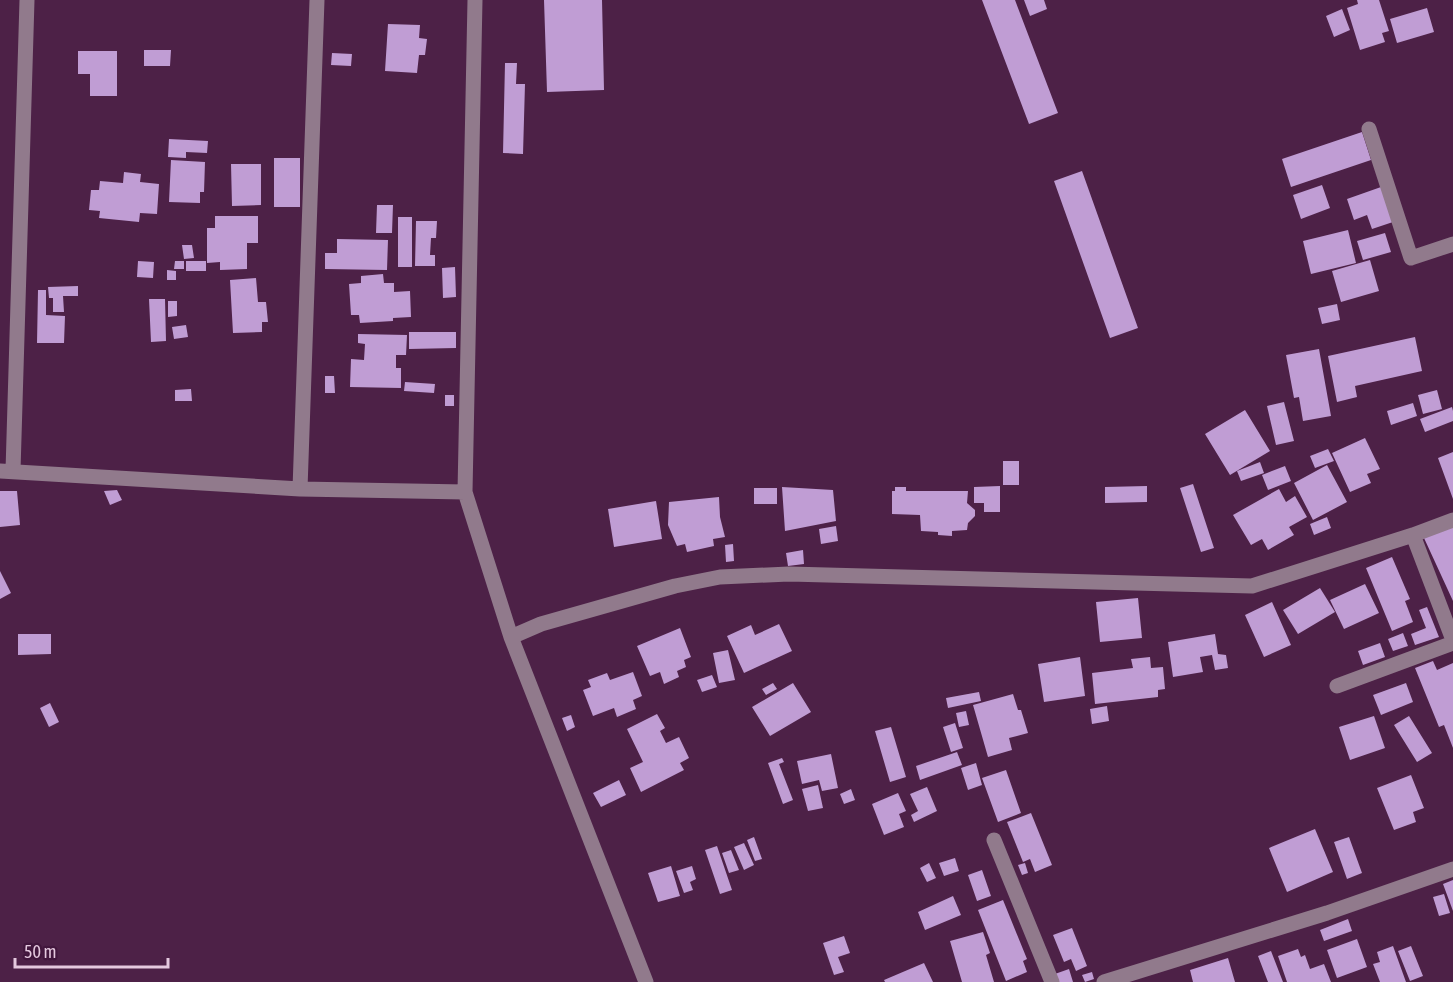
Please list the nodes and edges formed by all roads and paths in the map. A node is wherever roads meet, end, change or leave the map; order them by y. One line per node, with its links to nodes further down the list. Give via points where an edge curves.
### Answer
1 (27, 0): 6 (street)
2 (317, 0): 7 (street)
3 (475, 0): 8 (street)
4 (1368, 129): 5 (street, via 1411,258)
5 (1453, 244)
6 (6, 471): 7 (street)
7 (300, 489): 8 (street)
8 (465, 492): 11 (street)
9 (1453, 520): 10 (street)
10 (1413, 535): 11 (street, via 1252,586 789,574 720,577 541,624); 12 (street)
11 (511, 637): 16 (street)
12 (1453, 641): 13 (street)
13 (1337, 686)
14 (994, 840): 17 (street)
15 (1453, 869): 18 (street, via 1328,914)
16 (646, 982)
17 (1052, 982)
18 (1104, 982)

